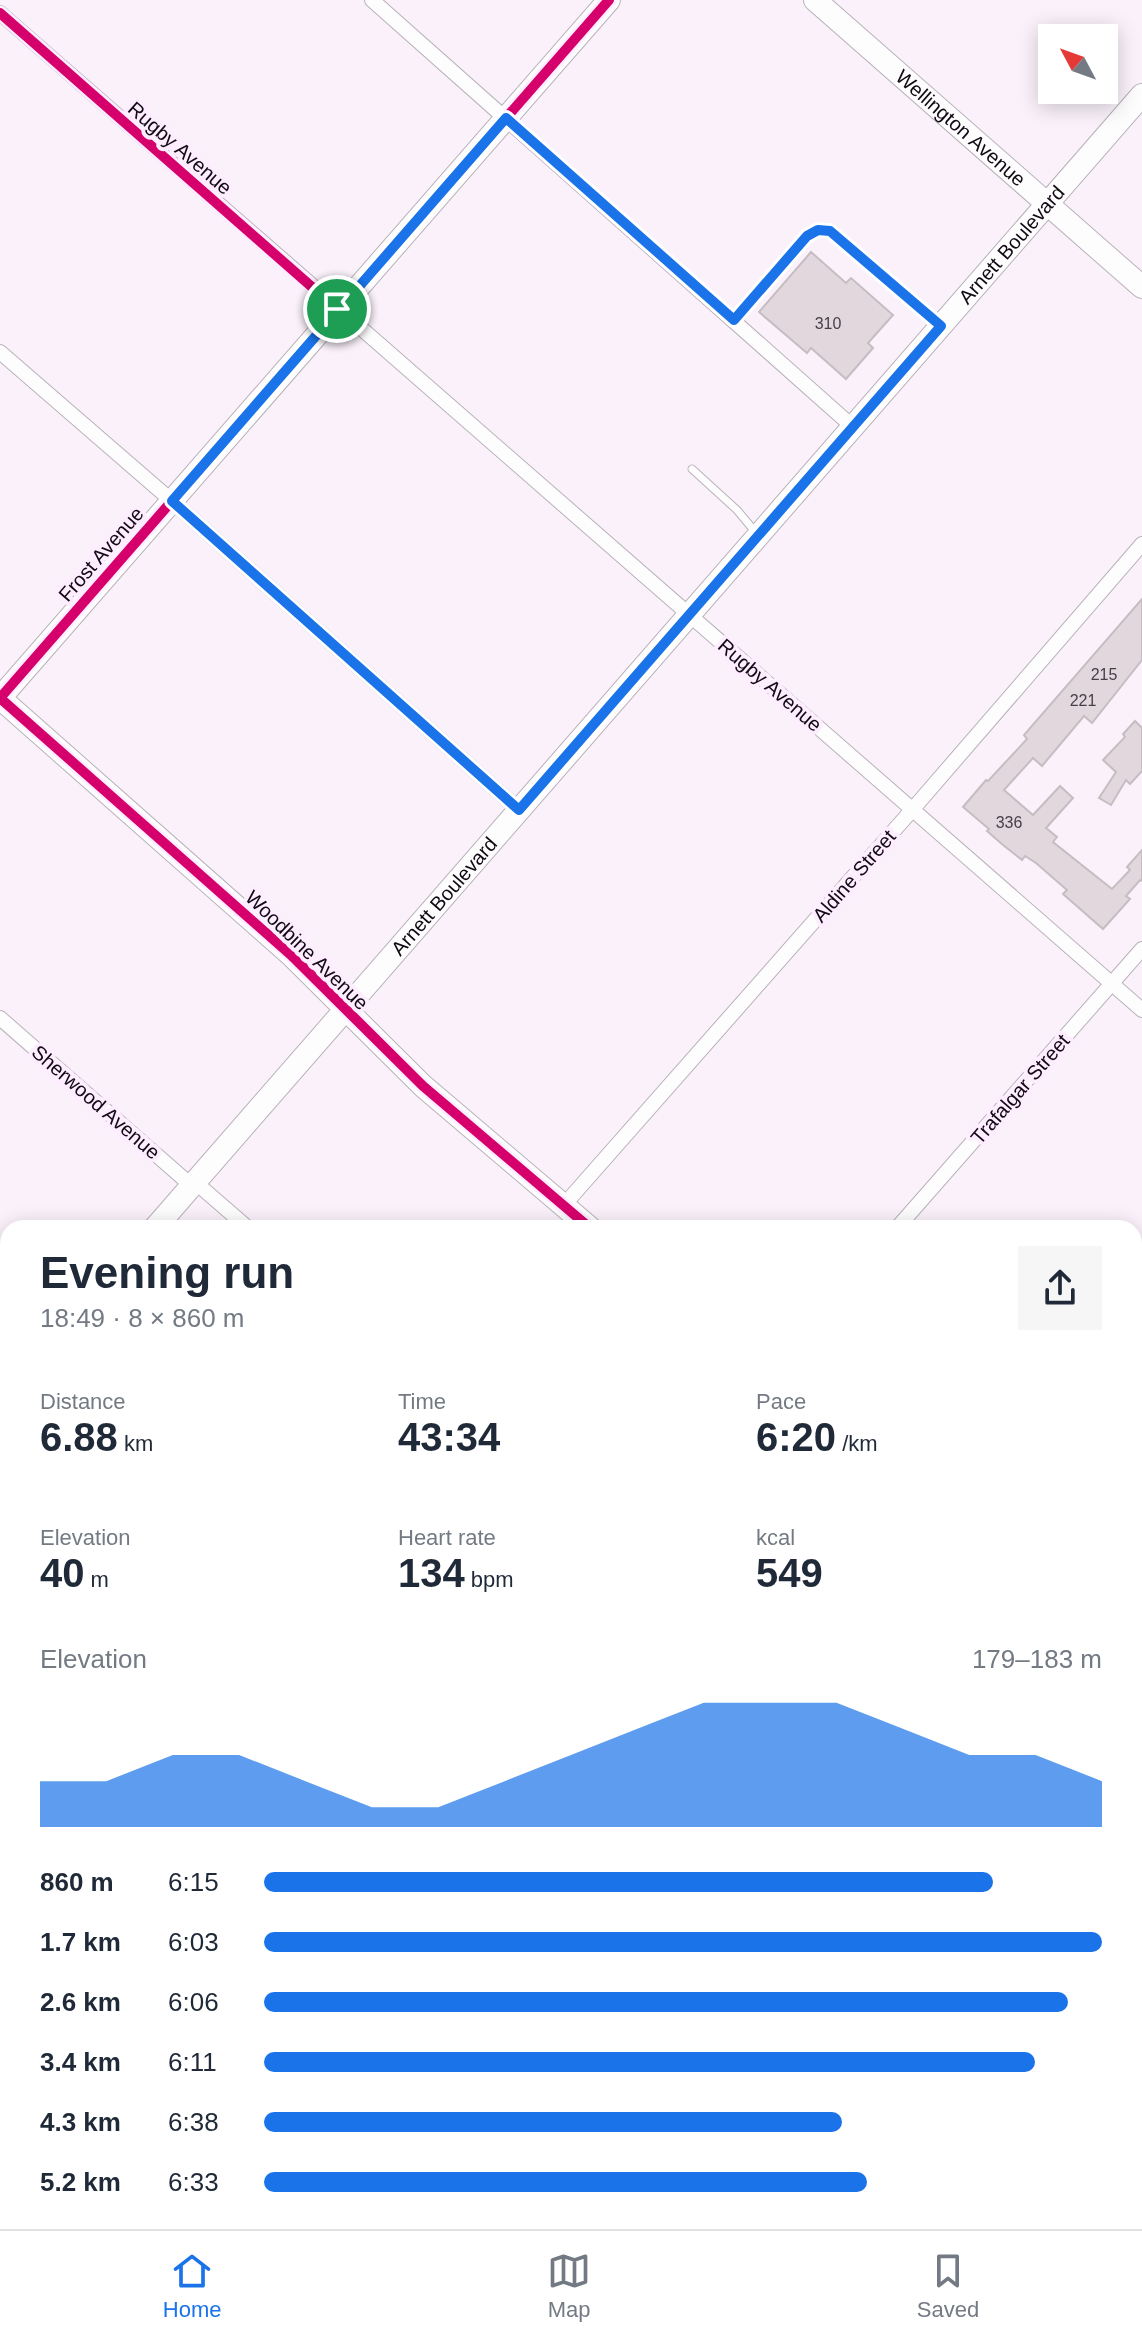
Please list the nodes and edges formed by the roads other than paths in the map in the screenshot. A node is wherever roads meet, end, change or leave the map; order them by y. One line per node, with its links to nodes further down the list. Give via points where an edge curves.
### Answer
1 (372, 0): 6 (street)
2 (609, 0): 6 (street, Frost Avenue)
3 (815, 0): 7 (street, Wellington Avenue)
4 (0, 13): 9 (street, Rugby Avenue)
5 (1142, 95): 7 (street, Arnett Boulevard)
6 (506, 118): 9 (street, Frost Avenue); 10 (street)
7 (1047, 205): 8 (street, Wellington Avenue); 11 (street, Arnett Boulevard)
8 (1142, 287)
9 (337, 309): 15 (street, Frost Avenue); 18 (street, Rugby Avenue)
10 (734, 320): 11 (lane, via 818,230 830,231); 13 (street)
11 (941, 326): 13 (street, Arnett Boulevard)
12 (0, 352): 15 (street)
13 (853, 427): 16 (street, Arnett Boulevard)
14 (692, 469): 16 (lane)
15 (172, 501): 19 (street, Frost Avenue); 20 (street)
16 (758, 536): 18 (street, Arnett Boulevard)
17 (1142, 544): 21 (street, Aldine Street)
18 (690, 614): 20 (street, Arnett Boulevard); 21 (street, Rugby Avenue)
19 (0, 698): 24 (street, Woodbine Avenue, via 291,955)
20 (519, 810): 24 (street, Arnett Boulevard)
21 (912, 810): 23 (street, Rugby Avenue); 28 (street, Aldine Street)
22 (1142, 949): 23 (street, Trafalgar Street)
23 (1112, 984): 25 (street, Rugby Avenue); 32 (street, Trafalgar Street)
24 (345, 1010): 27 (street, Arnett Boulevard); 28 (street, Woodbine Avenue, via 423,1086)
25 (1142, 1010)
26 (0, 1018): 27 (street, Sherwood Avenue)
27 (193, 1184): 29 (street, Arnett Boulevard); 30 (street, Sherwood Avenue)
28 (564, 1205): 31 (street, Woodbine Avenue)
29 (162, 1220)
30 (238, 1220)
31 (581, 1220)
32 (904, 1220)

